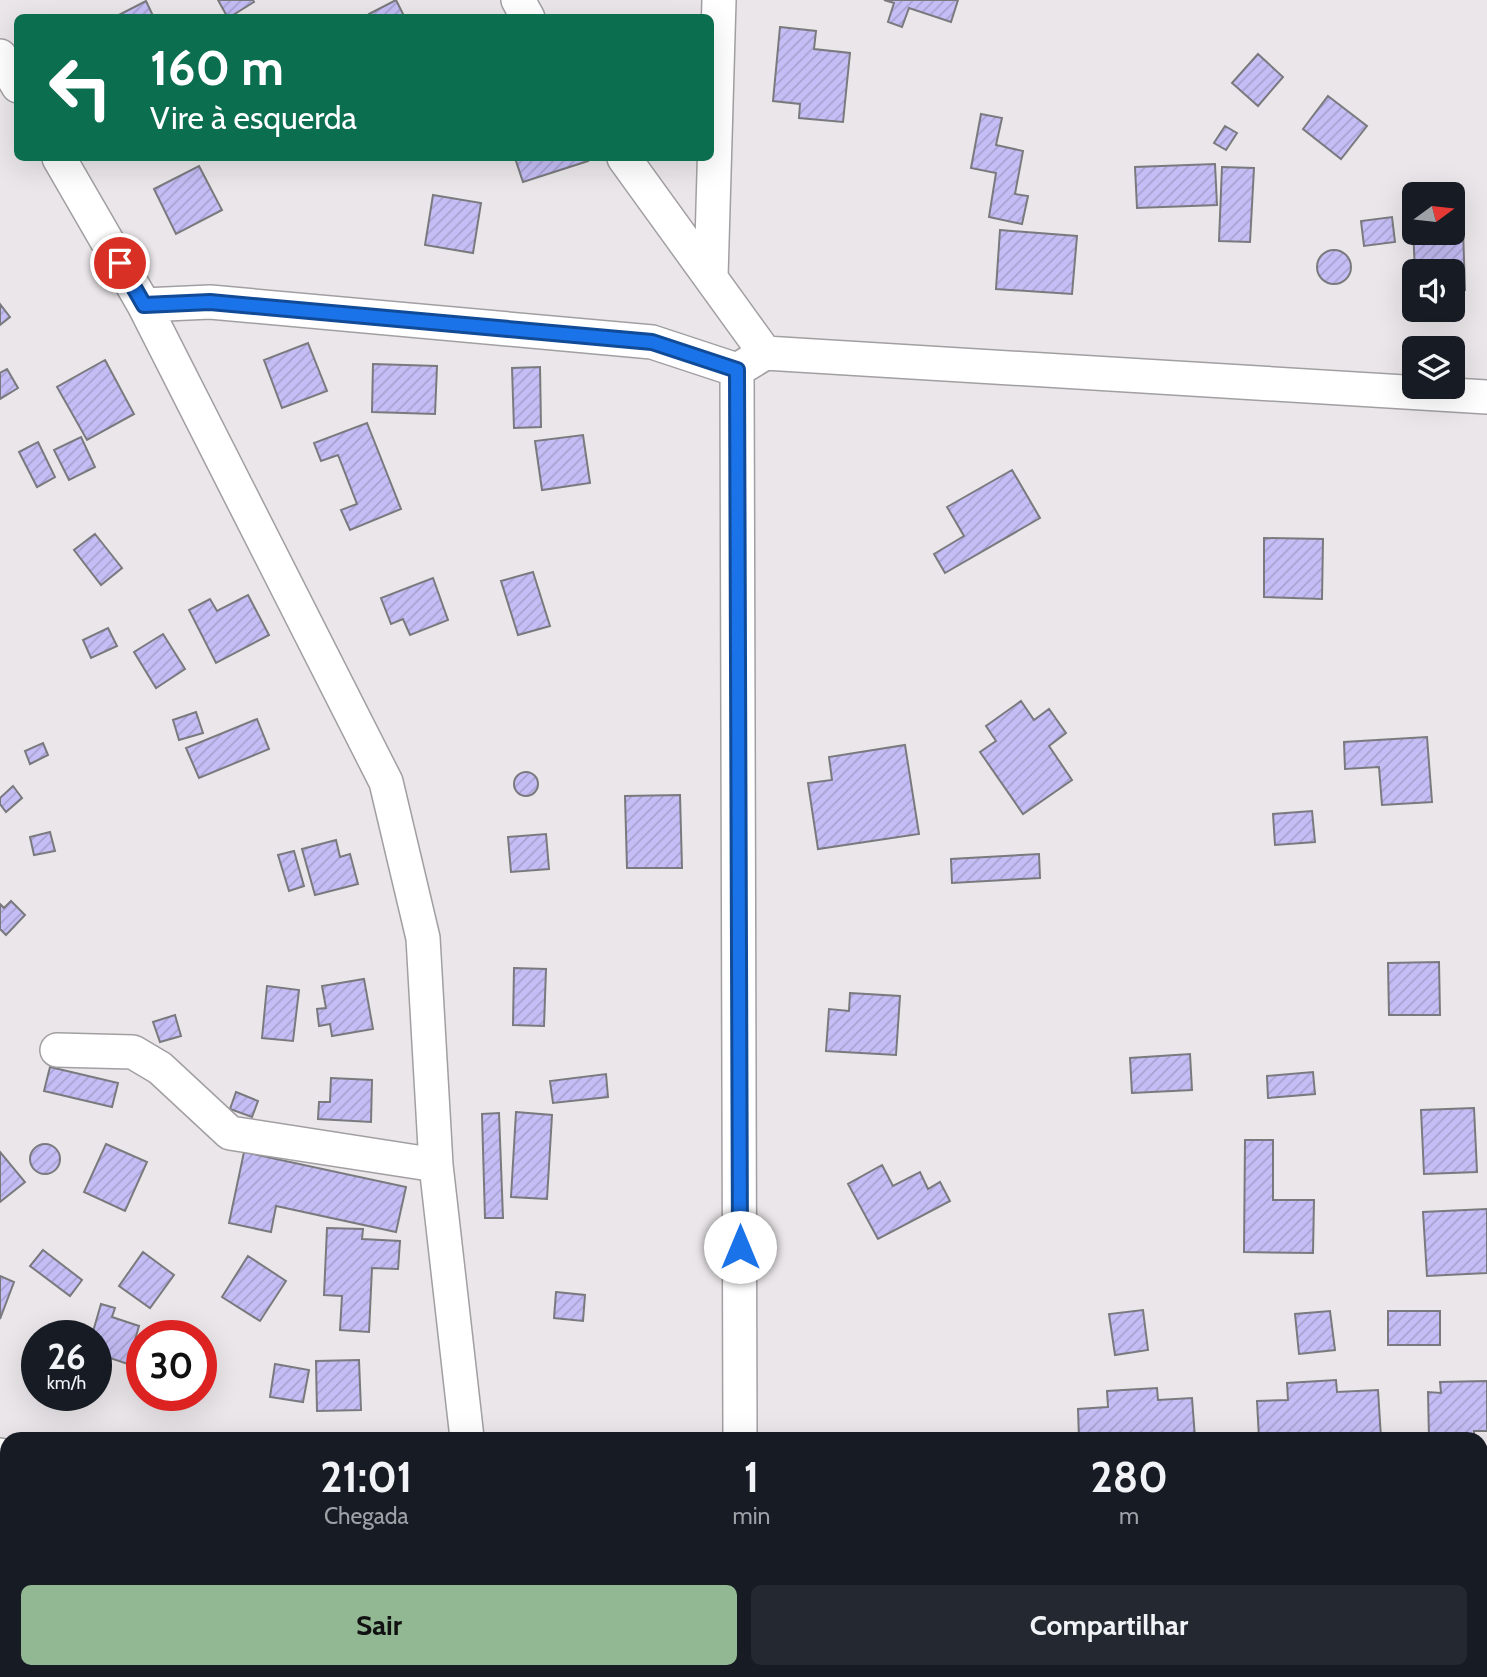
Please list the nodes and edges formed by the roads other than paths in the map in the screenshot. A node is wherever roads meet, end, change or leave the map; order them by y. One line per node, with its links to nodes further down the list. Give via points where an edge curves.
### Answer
1 (719, 0): 6 (street)
2 (0, 56): 3 (street)
3 (14, 79)
4 (61, 161): 7 (street)
5 (626, 161): 6 (street)
6 (711, 278): 8 (street)
7 (144, 305): 9 (street, via 210,302 652,342); 12 (street, via 386,782 423,938)
8 (765, 353): 9 (street); 10 (street)
9 (737, 370): 14 (street)
10 (1487, 397)
11 (57, 1051): 12 (street, via 133,1052 160,1068 230,1133)
12 (436, 1165): 13 (street)
13 (466, 1432)
14 (740, 1432)

